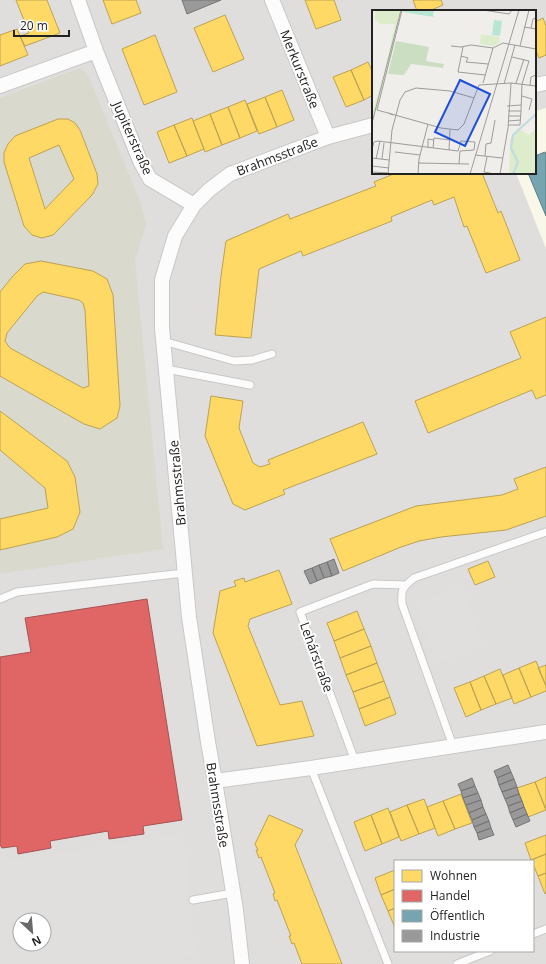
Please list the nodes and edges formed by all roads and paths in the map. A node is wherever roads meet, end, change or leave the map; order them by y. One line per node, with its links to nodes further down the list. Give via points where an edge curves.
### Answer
1 (78, 0): 3 (street, Jupiterstraße)
2 (272, 0): 8 (street, Merkurstraße)
3 (96, 51): 6 (street); 9 (street, Jupiterstraße, via 140,161 150,179)
4 (546, 84): 5 (street)
5 (536, 85)
6 (0, 86)
7 (372, 125): 8 (street, Brahmsstraße)
8 (328, 137): 9 (street, Brahmsstraße, via 230,174)
9 (194, 205): 10 (street, Brahmsstraße, via 175,236 162,280)
10 (163, 341): 11 (lane, via 234,361 252,360); 12 (street, Brahmsstraße)
11 (272, 354)
12 (166, 369): 13 (lane); 15 (street, Brahmsstraße)
13 (250, 385)
14 (546, 532): 16 (lane, via 414,578)
15 (184, 572): 17 (lane, via 17,592); 22 (street, Brahmsstraße)
16 (406, 585): 19 (lane, via 401,593 402,604); 20 (lane, Lehárstraße, via 373,584 300,612)
17 (0, 599)
18 (546, 732): 19 (street)
19 (453, 746): 20 (street)
20 (355, 761): 21 (street)
21 (311, 768): 22 (street); 29 (lane)
22 (215, 781): 23 (street, Brahmsstraße)
23 (233, 893): 24 (lane); 28 (street, Brahmsstraße)
24 (193, 900)
25 (546, 929): 26 (lane)
26 (534, 934)
27 (487, 952): 30 (lane)
28 (242, 964)
29 (388, 964)
30 (457, 964)

